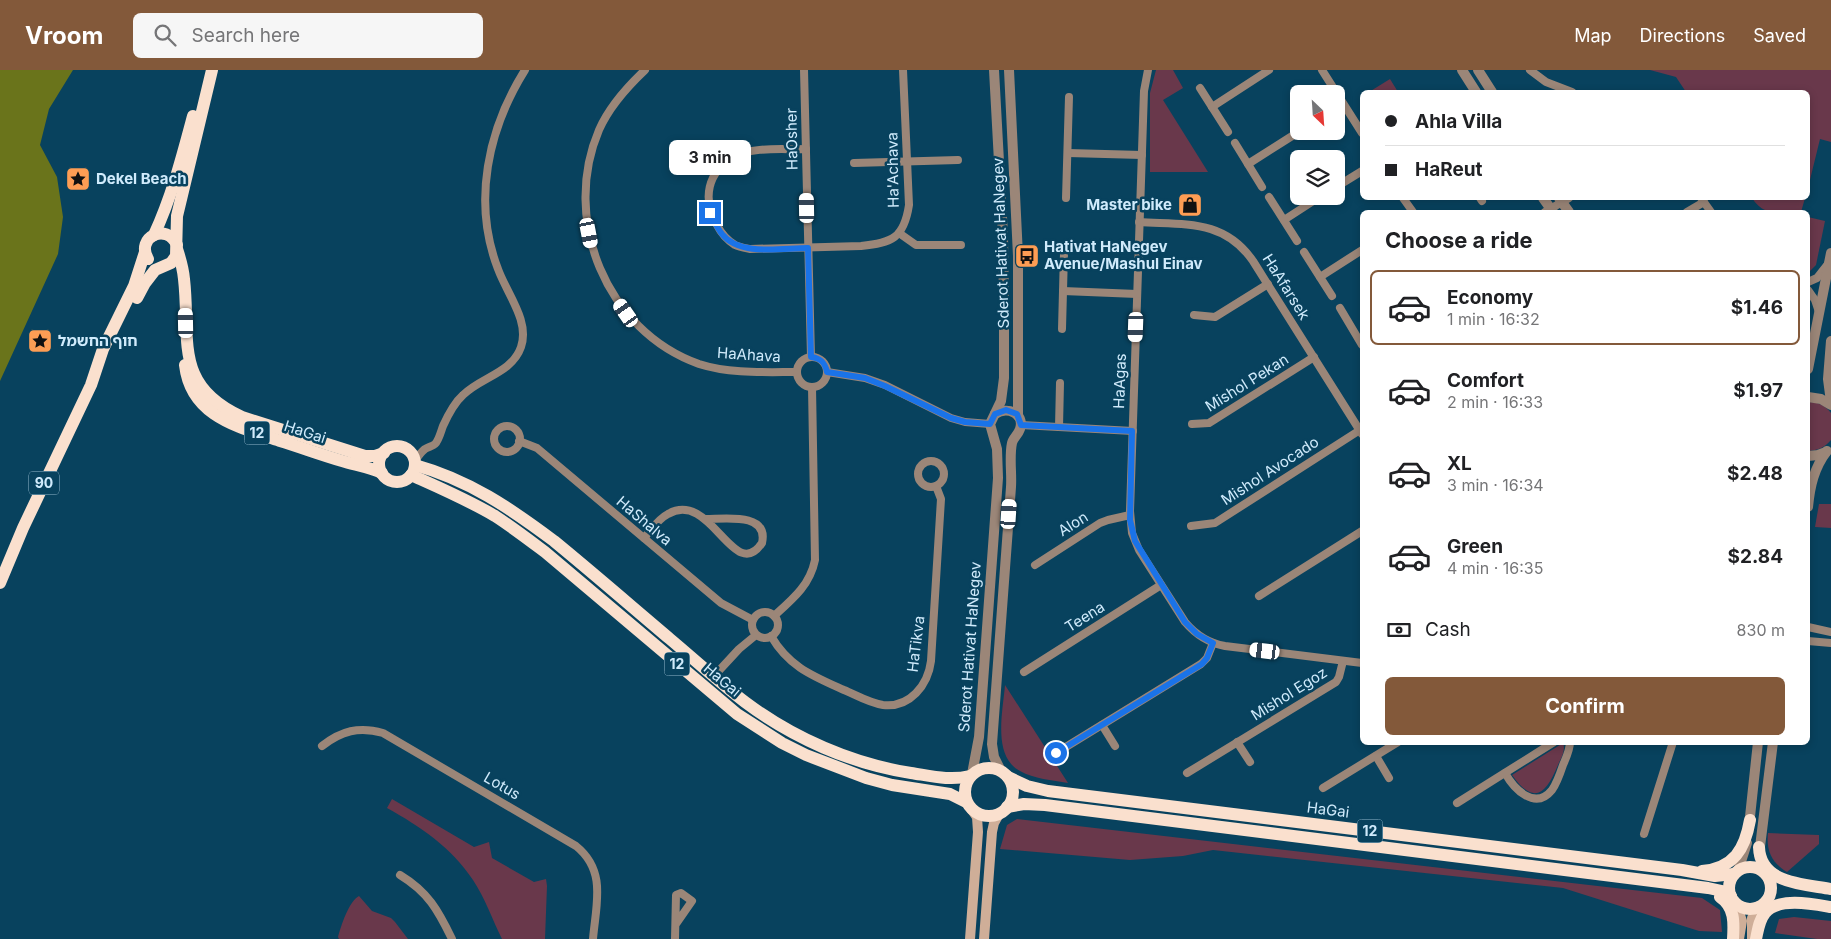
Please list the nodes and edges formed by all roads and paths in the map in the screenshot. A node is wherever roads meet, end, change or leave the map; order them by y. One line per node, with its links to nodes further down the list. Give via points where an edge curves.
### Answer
1 (205, 70): 47 (highway, 90, via 174,185)
2 (212, 70): 50 (highway, 90, via 177,216)
3 (525, 70): 98 (street, via 494,135 485,196 493,257 523,328 520,350 505,368 462,395 449,413 436,443 424,450)
4 (645, 70): 78 (street, HaAhava, via 612,107 600,129 586,176 585,198 591,244 612,293 649,336 699,364 744,371)
5 (804, 70): 27 (street, HaOsher)
6 (904, 70): 31 (street, Ha'Achava)
7 (994, 70): 85 (street, Sderot Hativat HaNegev, via 1004,308 1003,386)
8 (1009, 70): 86 (street, Sderot Hativat HaNegev, via 1018,250)
9 (1148, 70): 29 (street, HaAgas)
10 (1269, 70): 22 (street)
11 (1322, 70): 15 (street)
12 (1462, 70): 17 (street)
13 (1478, 70): 18 (street)
14 (1530, 70): 19 (street, via 1546,82)
15 (1332, 85)
16 (1200, 88): 22 (street)
17 (1475, 90)
18 (1491, 90)
19 (1567, 90)
20 (1069, 97): 28 (street)
21 (1345, 106): 23 (street)
22 (1212, 107): 24 (street)
23 (1360, 130)
24 (1228, 132)
25 (1290, 137): 33 (street)
26 (1235, 143): 33 (street)
27 (806, 149): 51 (street, HaOsher); 51 (street, via 754,151 735,157 717,171 711,181 708,201 710,213 722,234 735,245 750,249)
28 (1068, 153): 29 (street); 38 (street)
29 (1142, 155): 45 (street, HaAgas)
30 (958, 160): 31 (street)
31 (907, 162): 32 (street); 46 (street, Ha'Achava, via 909,205)
32 (854, 163)
33 (1248, 164): 36 (street)
34 (1360, 172): 35 (street)
35 (1345, 181)
36 (1262, 187)
37 (1269, 197): 44 (street)
38 (1066, 198)
39 (1562, 200): 42 (street)
40 (1703, 200): 43 (street)
41 (1307, 205): 44 (street)
42 (1550, 210)
43 (1690, 210)
44 (1284, 220): 48 (street)
45 (1139, 222): 60 (street, HaAfarsek, via 1204,227 1223,232 1244,249); 64 (street, HaAgas)
46 (899, 233): 49 (street, via 916,245); 51 (street, via 892,240 879,244)
47 (154, 235): 50 (highway, via 168,235); 53 (highway, 90, via 147,241)
48 (1297, 241)
49 (961, 245)
50 (177, 247): 57 (highway, 90, via 174,260); 61 (highway, HaGai / 12)
51 (808, 248): 75 (street, HaOsher)
52 (1360, 251): 58 (street)
53 (145, 252): 57 (highway, via 149,261 158,266); 81 (highway, 90, via 134,286 103,350)
54 (1304, 252): 58 (street)
55 (1064, 253): 62 (street)
56 (1830, 258): 59 (street, via 1819,276); 67 (street)
57 (166, 265): 61 (highway, via 180,275); 81 (highway, 90, via 154,270 145,283)
58 (1320, 277): 65 (street)
59 (1810, 281)
60 (1268, 284): 68 (street, via 1215,317); 76 (street, HaAfarsek)
61 (185, 288): 72 (highway, HaGai / 12)
62 (1063, 291): 64 (street); 70 (street)
63 (1810, 293): 67 (street)
64 (1137, 294): 91 (street, HaAgas)
65 (1332, 296)
66 (1340, 308): 71 (street)
67 (1819, 312): 77 (street)
68 (1194, 315)
69 (1360, 328): 71 (street)
70 (1062, 329)
71 (1354, 332): 74 (street)
72 (186, 340): 96 (highway, HaGai / 12, via 190,366 198,381 233,413 348,452 371,456); 99 (highway, HaGai / 12, via 190,385 203,405 218,417 244,429)
73 (1831, 341): 84 (street, via 1828,378)
74 (1360, 342)
75 (811, 357): 78 (street, via 800,362); 79 (street, via 822,360)
76 (1314, 357): 87 (street, Mishol Pekan, via 1209,423); 90 (street, HaAfarsek)
77 (1810, 359)
78 (797, 372): 82 (street, via 802,383)
79 (827, 372): 82 (street, via 823,382); 89 (street, via 865,378 951,418)
80 (1060, 383): 88 (street)
81 (91, 384): 108 (highway, 90)
82 (812, 387): 111 (street, via 816,560 806,586)
83 (1810, 397): 84 (street)
84 (1831, 404)
85 (995, 414): 86 (street, via 1013,411); 89 (street)
86 (1020, 421): 88 (street, HaAgas); 93 (street)
87 (1192, 424)
88 (1059, 427): 91 (street, HaAgas)
89 (992, 429): 93 (street, via 1003,440); 140 (street, Sderot Hativat HaNegev, via 998,452 997,484 979,737)
90 (1360, 430)
91 (1132, 431): 102 (street)
92 (1360, 433): 104 (street, Mishol Avocado, via 1215,522)
93 (1016, 436): 138 (street, Sderot Hativat HaNegev, via 1012,446 992,744 994,757)
94 (519, 441): 106 (street, HaShalva, via 537,448)
95 (1830, 449): 97 (street); 101 (street, via 1814,473)
96 (384, 453): 98 (highway, 12, via 390,448 400,447 410,451); 99 (highway, via 379,465)
97 (1810, 456)
98 (414, 467): 99 (highway, 12, via 402,481 397,482 387,479); 123 (highway, HaGai / 12, via 442,473 466,484 531,523); 144 (highway, HaGai / 12, via 545,552 737,714 782,743 806,756 866,778 950,794)
99 (382, 473)
100 (936, 486): 116 (street, HaTikva, via 941,499 930,671 924,684 911,697 893,705 867,700 796,665 780,651)
101 (1810, 496)
102 (1130, 515): 107 (street, Alon, via 1100,523); 109 (street, via 1137,546)
103 (706, 519): 103 (street, via 738,552 755,551 764,539 762,530 754,522); 106 (street, via 688,510 674,511 660,520)
104 (1191, 526)
105 (1360, 533): 110 (street)
106 (644, 538): 112 (street, HaShalva, via 721,604)
107 (1035, 565)
108 (0, 583)
109 (1162, 585): 118 (street, via 1189,627); 122 (street, Teena)
110 (1258, 596)
111 (774, 616): 112 (street, via 764,612); 116 (street, via 778,625)
112 (753, 620): 115 (street)
113 (1810, 627): 114 (street)
114 (1831, 632)
115 (756, 635): 116 (street); 123 (street)
116 (771, 636)
117 (1810, 641): 119 (street)
118 (1213, 643): 120 (street); 124 (street, via 1202,664)
119 (1831, 643)
120 (1343, 661): 121 (street); 125 (street, Mishol Egoz, via 1336,682)
121 (1360, 663)
122 (1024, 672)
123 (714, 676): 140 (highway, HaGai / 12, via 768,717 841,754 895,771 945,778)
124 (1102, 725): 133 (street); 134 (street)
125 (1237, 742): 136 (street); 137 (street, Mishol Egoz)
126 (1393, 745): 135 (street)
127 (1549, 745): 139 (street)
128 (1569, 745): 139 (street, via 1553,789 1542,798 1524,795)
129 (1672, 745): 147 (street)
130 (1758, 745): 146 (street)
131 (1773, 745): 148 (street)
132 (322, 746): 162 (street, Lotus, via 347,731 383,734 576,846 591,862 596,875)
133 (1116, 746)
134 (1056, 753)
135 (1376, 756): 141 (street); 142 (street)
136 (1250, 762)
137 (1186, 773)
138 (1005, 774): 140 (highway, 12, via 988,768); 145 (highway, via 1013,791 1012,800); 149 (highway, HaGai / 12, via 1022,785 1042,790)
139 (1505, 774): 143 (street)
140 (971, 775): 144 (highway, via 964,788)
141 (1389, 778)
142 (1323, 788)
143 (1457, 803)
144 (969, 806): 145 (highway, 12, via 985,816); 164 (main road, via 978,822)
145 (1003, 811): 153 (highway, HaGai / 12, via 1020,804 1039,804); 165 (main road, via 994,823)
146 (1750, 820): 149 (highway, via 1743,845 1727,863 1704,871); 150 (street, via 1746,849)
147 (1644, 834)
148 (1759, 847): 152 (street, via 1759,861); 154 (highway, via 1766,867 1778,878)
149 (1682, 870): 150 (highway, HaGai / 12, via 1715,876)
150 (1736, 872): 152 (highway, 12, via 1757,868); 155 (highway, via 1729,884)
151 (400, 875): 161 (street, via 430,900)
152 (1767, 877): 154 (highway, 12, via 1778,887 1787,889); 156 (highway, via 1771,891)
153 (1680, 884): 155 (highway, HaGai / 12, via 1718,889); 159 (highway, via 1724,899 1733,914)
154 (1831, 890)
155 (1733, 900): 156 (highway, 12, via 1747,908); 159 (main road, via 1741,917)
156 (1762, 904): 157 (highway, 12, via 1784,899); 160 (main road, via 1752,918)
157 (1831, 907): 160 (highway, via 1800,902 1774,906 1764,913)
158 (676, 924): 163 (street)
159 (1737, 934)
160 (1754, 935)
161 (452, 939)
162 (593, 939)
163 (675, 939)
164 (970, 939)
165 (984, 939)

